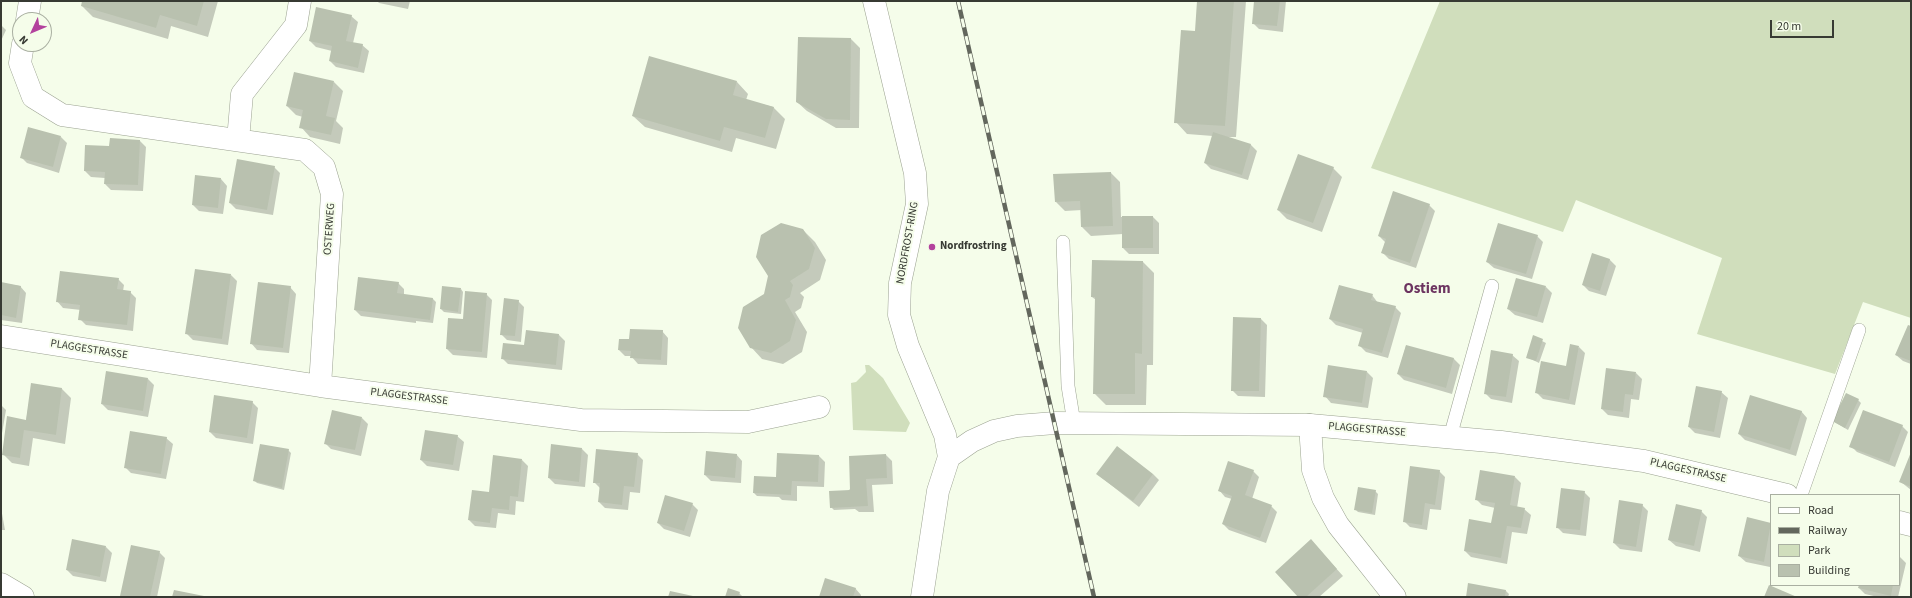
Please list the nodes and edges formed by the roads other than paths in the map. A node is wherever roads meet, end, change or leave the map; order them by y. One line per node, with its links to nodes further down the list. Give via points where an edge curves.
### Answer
1 (30, 1): 4 (street)
2 (300, 1): 6 (street, via 296,25 242,94)
3 (874, 1): 16 (street, NORDFROST-RING, via 915,173 917,204 900,283 899,315 908,346 945,435)
4 (28, 12)
5 (22, 52): 6 (street, OSTERWEG, via 20,63 33,97 62,115)
6 (238, 140): 11 (street, OSTERWEG, via 305,150 324,167 332,194)
7 (1063, 242): 13 (lane, via 1068,386)
8 (1492, 286): 15 (lane)
9 (1859, 330): 18 (lane)
10 (1, 336): 11 (street, PLAGGESTRASSE)
11 (320, 386): 12 (street, PLAGGESTRASSE, via 582,420 748,422)
12 (819, 408)
13 (1074, 423): 14 (street, PLAGGESTRASSE); 16 (street, PLAGGESTRASSE, via 1054,422 994,431 972,441)
14 (1310, 426): 15 (street, PLAGGESTRASSE); 24 (street, via 1313,470 1323,498 1338,525)
15 (1450, 437): 17 (street, PLAGGESTRASSE, via 1644,461)
16 (949, 457): 23 (street, via 938,491)
17 (1783, 494)
18 (1801, 494)
19 (1900, 522): 20 (street)
20 (1911, 525)
21 (1, 584): 22 (street)
22 (24, 597)
23 (922, 597)
24 (1395, 597)

